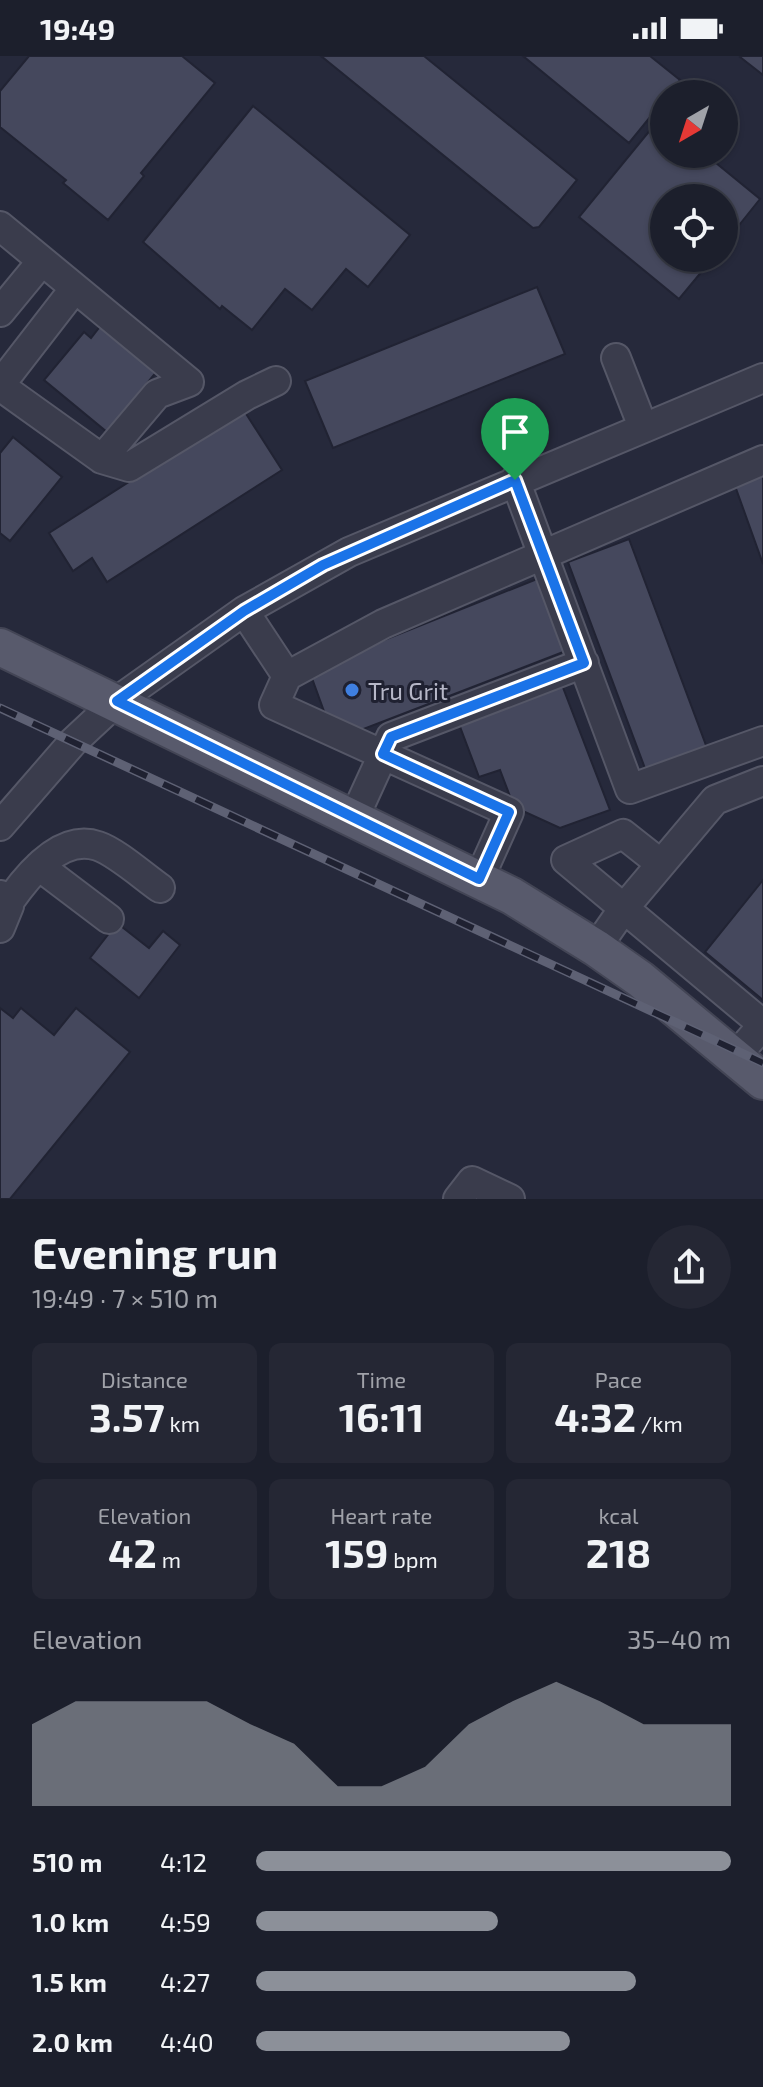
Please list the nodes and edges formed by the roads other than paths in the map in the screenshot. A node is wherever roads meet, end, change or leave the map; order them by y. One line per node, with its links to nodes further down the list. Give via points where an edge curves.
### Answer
1 (0, 226): 2 (street)
2 (42, 261): 3 (street); 4 (street)
3 (75, 288): 8 (street); 10 (street, via 189,382 157,394)
4 (0, 312)
5 (616, 358): 9 (street)
6 (763, 378): 9 (street)
7 (276, 381): 10 (street, via 129,467)
8 (0, 385): 10 (street)
9 (643, 427): 12 (street)
10 (102, 459)
11 (763, 460): 13 (street)
12 (515, 480): 13 (street); 14 (street, via 335,559)
13 (544, 555): 16 (street); 17 (street, via 383,624)
14 (244, 611): 17 (street); 18 (street)
15 (0, 647): 18 (main road)
16 (584, 663): 19 (street, via 630,789); 20 (street, via 391,737)
17 (287, 676): 20 (street, via 274,705)
18 (117, 701): 22 (main road); 23 (street, via 73,742)
19 (763, 741)
20 (383, 754): 22 (street); 26 (street, via 509,812)
21 (763, 781): 24 (street, via 715,800)
22 (354, 818): 26 (main road)
23 (0, 826)
24 (661, 864): 29 (street); 29 (street, via 623,834 566,860)
25 (39, 866): 27 (street, via 69,845 97,846); 28 (street); 30 (street)
26 (479, 879): 31 (main road)
27 (160, 888)
28 (3, 908)
29 (624, 908): 31 (street); 32 (street, via 754,1017 756,1033)
30 (109, 919)
31 (596, 948): 32 (main road)
32 (735, 1057): 33 (main road)
33 (763, 1081)
34 (458, 1199): 35 (street, via 472,1181)
35 (510, 1199)

